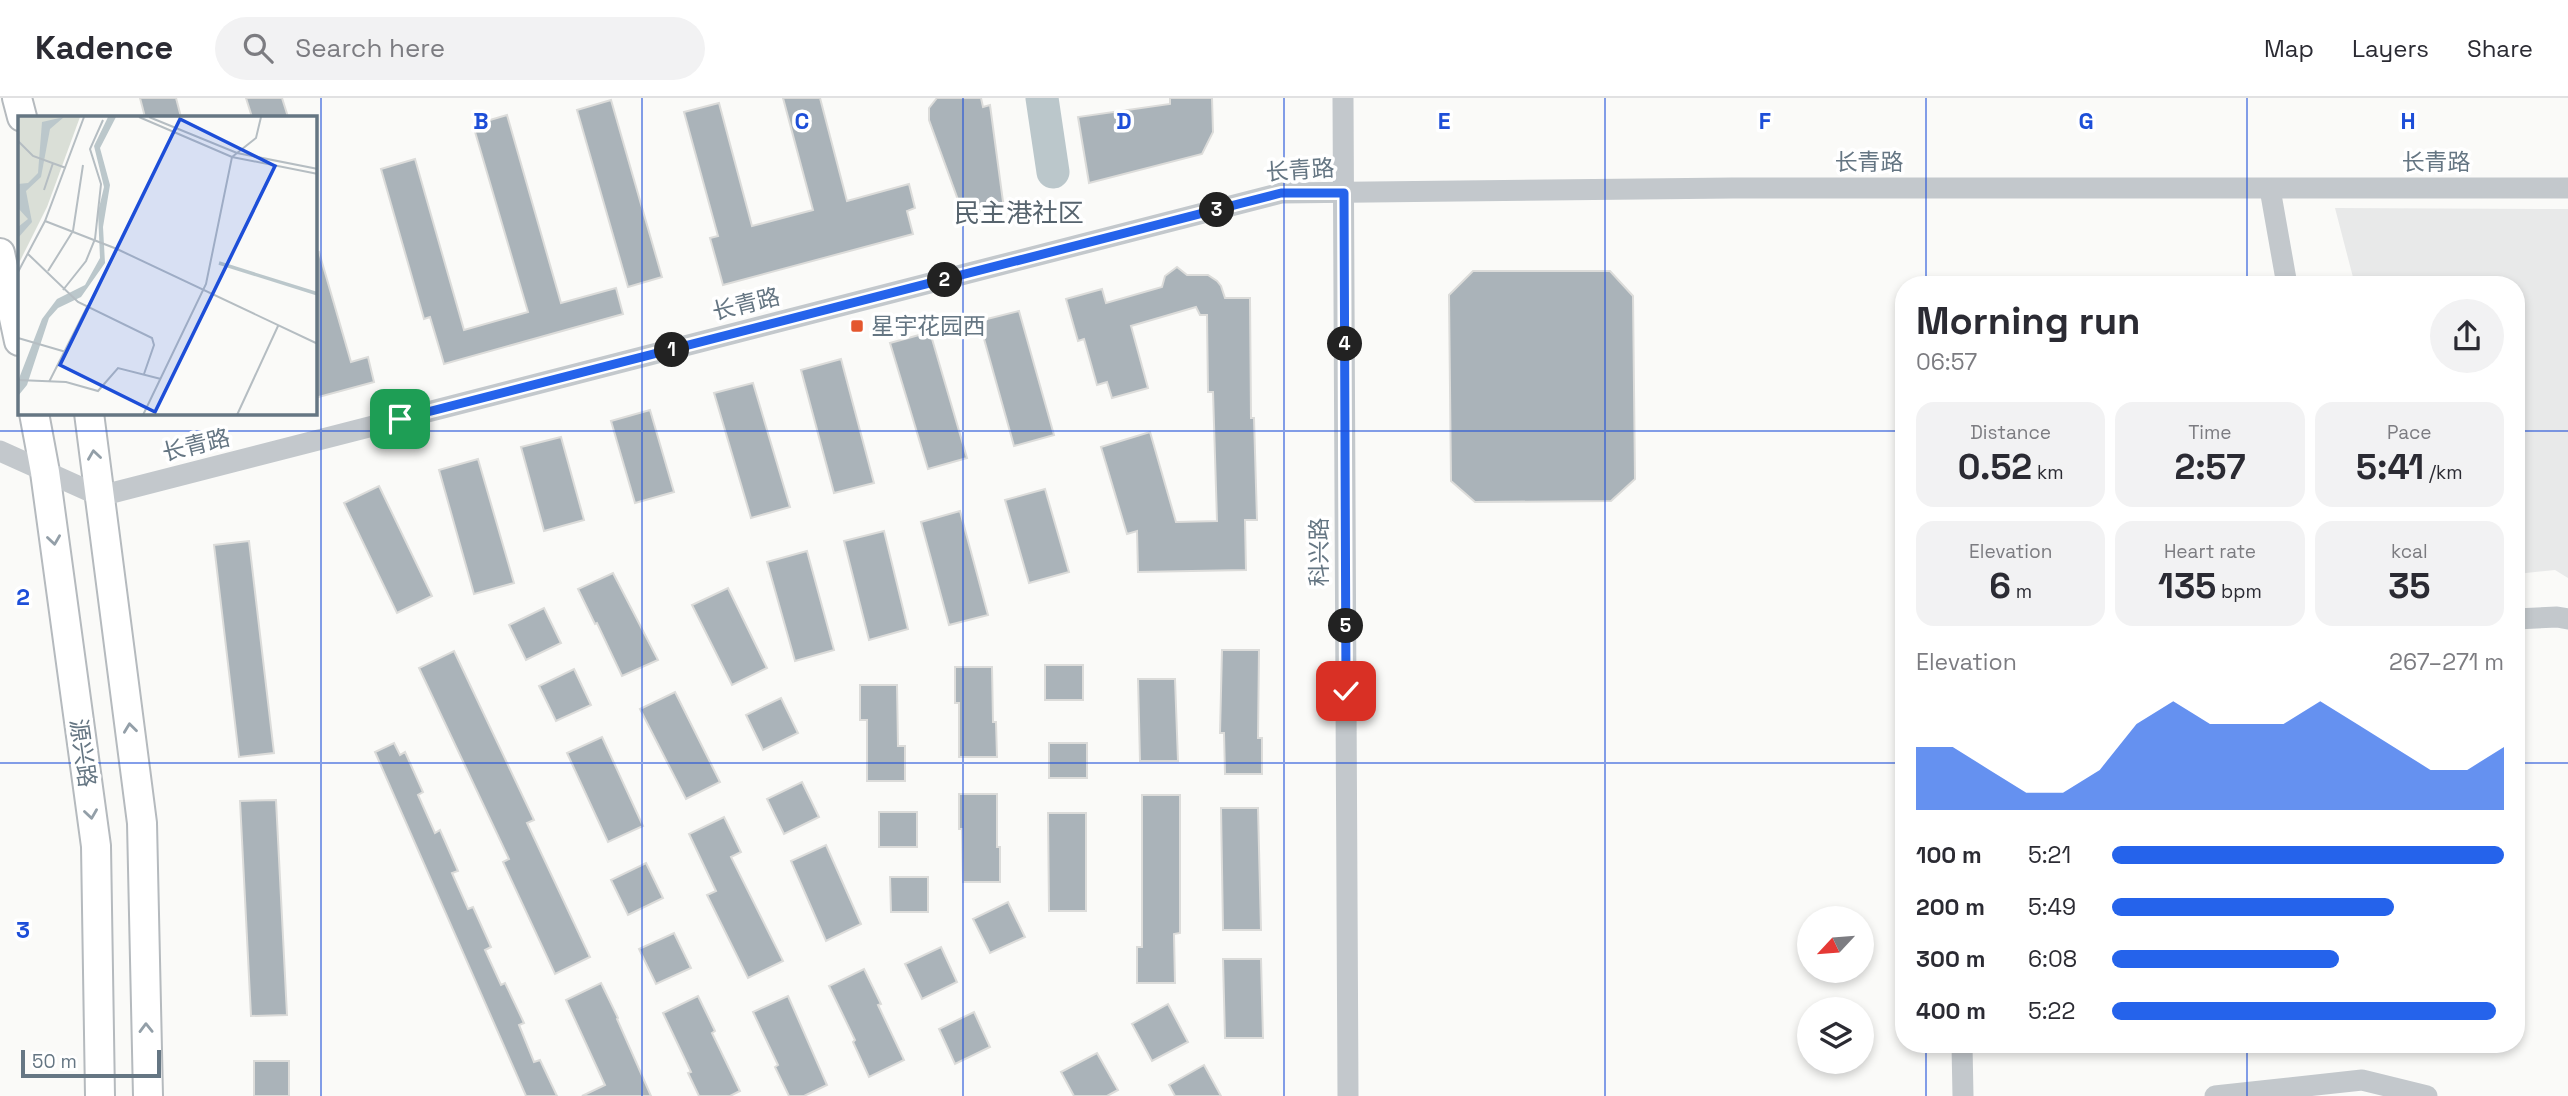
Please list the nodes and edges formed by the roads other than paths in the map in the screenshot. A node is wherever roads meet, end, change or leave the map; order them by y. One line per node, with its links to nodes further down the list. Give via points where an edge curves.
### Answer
1 (17, 98): 3 (main road)
2 (1343, 98): 6 (street, 科兴路)
3 (22, 116)
4 (2568, 188): 5 (street, 长青路)
5 (2270, 189): 6 (street, 长青路); 8 (street)
6 (1344, 193): 14 (street, 长青路, via 1281,193); 18 (street, 科兴路)
7 (0, 253): 9 (main road)
8 (2285, 276)
9 (18, 336)
10 (34, 415): 13 (main road, 源兴路)
11 (89, 415): 14 (main road, one-way to 11)
12 (0, 452): 13 (street)
13 (45, 472): 14 (street); 19 (main road, 源兴路, one-way to 19, via 96,846)
14 (100, 496): 20 (main road, one-way to 14, via 142,823)
15 (2525, 619): 16 (street)
16 (2568, 619)
17 (1962, 1053): 21 (street)
18 (1348, 1093)
19 (100, 1096)
20 (148, 1096)
21 (1963, 1096)
22 (2215, 1096): 23 (street, via 2361,1080)
23 (2427, 1096)

